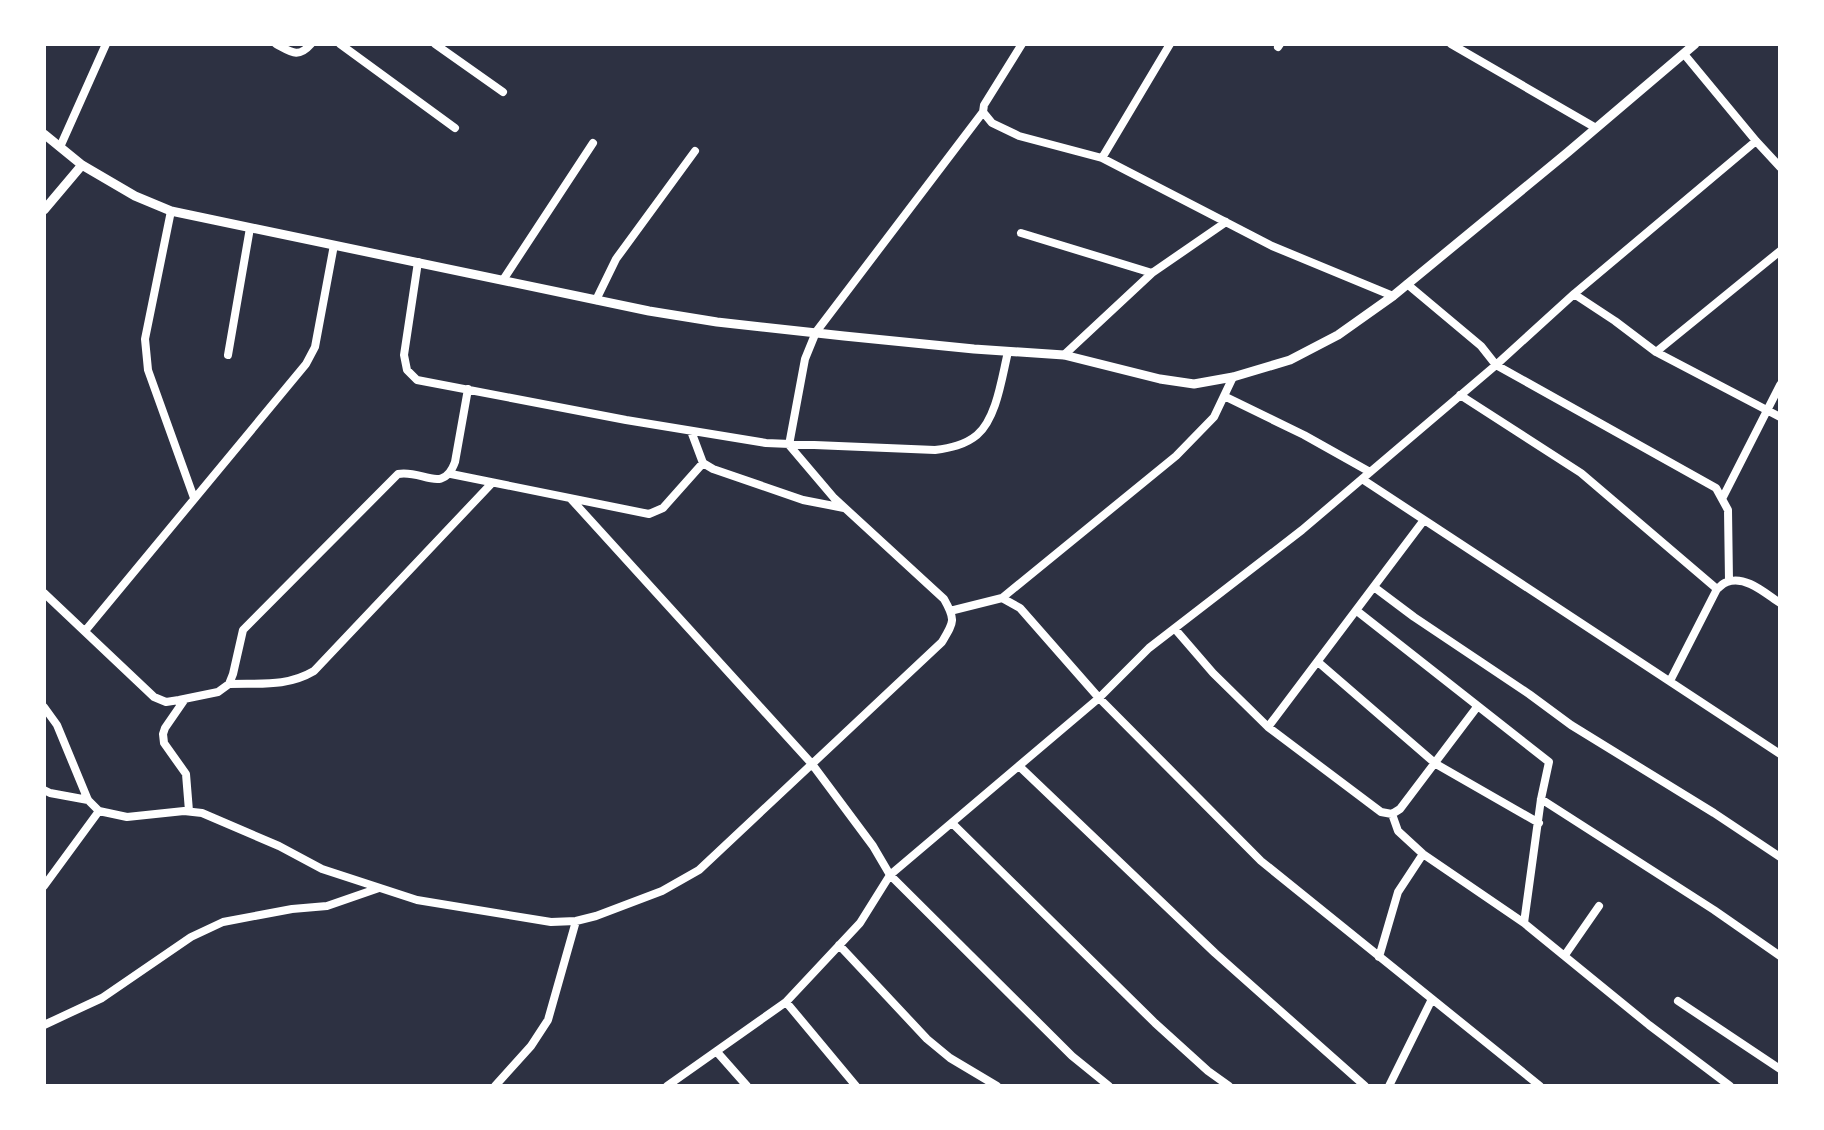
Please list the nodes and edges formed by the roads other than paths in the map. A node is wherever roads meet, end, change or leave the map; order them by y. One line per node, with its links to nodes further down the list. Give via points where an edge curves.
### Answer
1 (106, 44): 18 (street)
2 (276, 44): 3 (street, via 299,53)
3 (311, 44)
4 (340, 44): 13 (street)
5 (435, 44): 11 (street)
6 (1022, 44): 12 (street)
7 (1170, 44): 20 (street)
8 (1451, 44): 14 (street)
9 (1695, 44): 10 (street)
10 (1684, 54): 14 (street); 16 (street)
11 (503, 92)
12 (983, 112): 20 (street, via 992,123 1019,136); 37 (street)
13 (455, 128)
14 (1596, 128): 33 (street)
15 (44, 134): 18 (street)
16 (1756, 141): 22 (street); 34 (street)
17 (593, 143): 32 (street)
18 (60, 147): 21 (street)
19 (695, 151): 36 (street, via 616,259)
20 (1102, 158): 25 (street)
21 (82, 165): 23 (street); 24 (street)
22 (1780, 167)
23 (44, 210)
24 (171, 211): 26 (street); 57 (street, via 145,339 148,370)
25 (1226, 222): 31 (street); 35 (street)
26 (250, 228): 28 (street); 40 (street)
27 (1021, 233): 31 (street)
28 (334, 245): 30 (street); 57 (street, via 315,347 306,364)
29 (1780, 251): 39 (street)
30 (418, 262): 32 (street); 45 (street, via 404,355 407,370 417,380)
31 (1152, 273): 41 (street)
32 (503, 280): 36 (street)
33 (1407, 284): 35 (street); 42 (street)
34 (1574, 294): 39 (street); 42 (street)
35 (1393, 296): 43 (street, via 1338,335 1290,360)
36 (596, 300): 37 (street, via 717,322)
37 (816, 332): 38 (street); 51 (street, via 805,359)
38 (1008, 352): 41 (street); 51 (street, via 991,417 977,435 955,447)
39 (1656, 352): 48 (street)
40 (228, 355)
41 (1064, 355): 43 (street, via 1194,384)
42 (1496, 365): 46 (street); 56 (street, via 1716,488)
43 (1233, 377): 47 (street)
44 (1780, 385): 48 (street)
45 (468, 389): 50 (street); 53 (street)
46 (1460, 395): 54 (street); 63 (street, via 1581,473)
47 (1224, 396): 54 (street, via 1304,435); 65 (street, via 1214,417 1176,456)
48 (1767, 411): 49 (street); 56 (street)
49 (1780, 417)
50 (691, 431): 51 (street); 52 (street)
51 (789, 445): 59 (street)
52 (703, 463): 58 (street, via 663,508 649,514); 59 (street, via 803,500)
53 (451, 474): 55 (street); 73 (street, via 435,480 398,474 243,630)
54 (1366, 476): 60 (street); 69 (street)
55 (492, 483): 58 (street); 73 (street, via 314,671 300,680)
56 (1723, 497): 61 (street, via 1728,510)
57 (194, 498): 70 (street)
58 (571, 499): 80 (street)
59 (845, 509): 67 (street, via 944,599)
60 (1424, 520): 62 (street); 72 (street)
61 (1729, 581): 63 (street); 66 (street, via 1752,584)
62 (1374, 587): 68 (street); 92 (street, via 1571,725)
63 (1717, 589): 72 (street)
64 (44, 593): 70 (street)
65 (1002, 598): 67 (street); 74 (street, via 1020,608)
66 (1780, 603)
67 (950, 611): 80 (street, via 952,624 942,642)
68 (1357, 611): 71 (street); 77 (street)
69 (1175, 629): 74 (street); 78 (street)
70 (85, 631): 75 (street, via 154,697 166,702)
71 (1318, 662): 78 (street); 81 (street)
72 (1670, 681): 79 (street)
73 (229, 684): 75 (street, via 218,692)
74 (1099, 698): 82 (street); 102 (street, via 1261,861)
75 (185, 699): 87 (street, via 163,734 186,774)
76 (44, 707): 85 (street, via 57,725)
77 (1477, 707): 81 (street); 84 (street, via 1549,762)
78 (1268, 727): 88 (street, via 1381,812)
79 (1780, 754)
80 (812, 764): 93 (street); 97 (street, via 699,870 662,891)
81 (1436, 764): 88 (street); 90 (street)
82 (1019, 766): 89 (street); 116 (street, via 1215,953)
83 (44, 790): 85 (street)
84 (1541, 799): 90 (street); 101 (street)
85 (88, 800): 86 (street)
86 (99, 811): 87 (street, via 127,817); 94 (street)
87 (189, 811): 95 (street, via 322,869)
88 (1392, 814): 91 (street, via 1398,831)
89 (952, 823): 93 (street); 115 (street, via 1155,1023)
90 (1539, 823): 98 (street)
91 (1423, 854): 98 (street); 102 (street, via 1398,892)
92 (1780, 857)
93 (890, 875): 99 (street, via 860,923); 114 (street, via 1072,1056)
94 (44, 886)
95 (380, 888): 97 (street, via 417,900 551,922); 106 (street, via 327,906 223,922 191,937 102,998)
96 (1599, 906): 100 (street)
97 (576, 921): 109 (street, via 548,1020)
98 (1524, 923): 100 (street)
99 (839, 945): 105 (street); 113 (street, via 927,1039)
100 (1565, 955): 119 (street)
101 (1780, 956)
102 (1379, 957): 103 (street)
103 (1432, 999): 117 (street); 118 (street)
104 (1678, 1001): 108 (street)
105 (786, 1002): 107 (street); 112 (street)
106 (44, 1025)
107 (717, 1052): 110 (street); 111 (street)
108 (1780, 1069)
109 (495, 1086)
110 (667, 1086)
111 (747, 1086)
112 (856, 1086)
113 (997, 1086)
114 (1109, 1086)
115 (1229, 1086)
116 (1365, 1086)
117 (1389, 1086)
118 (1540, 1086)
119 (1730, 1086)

